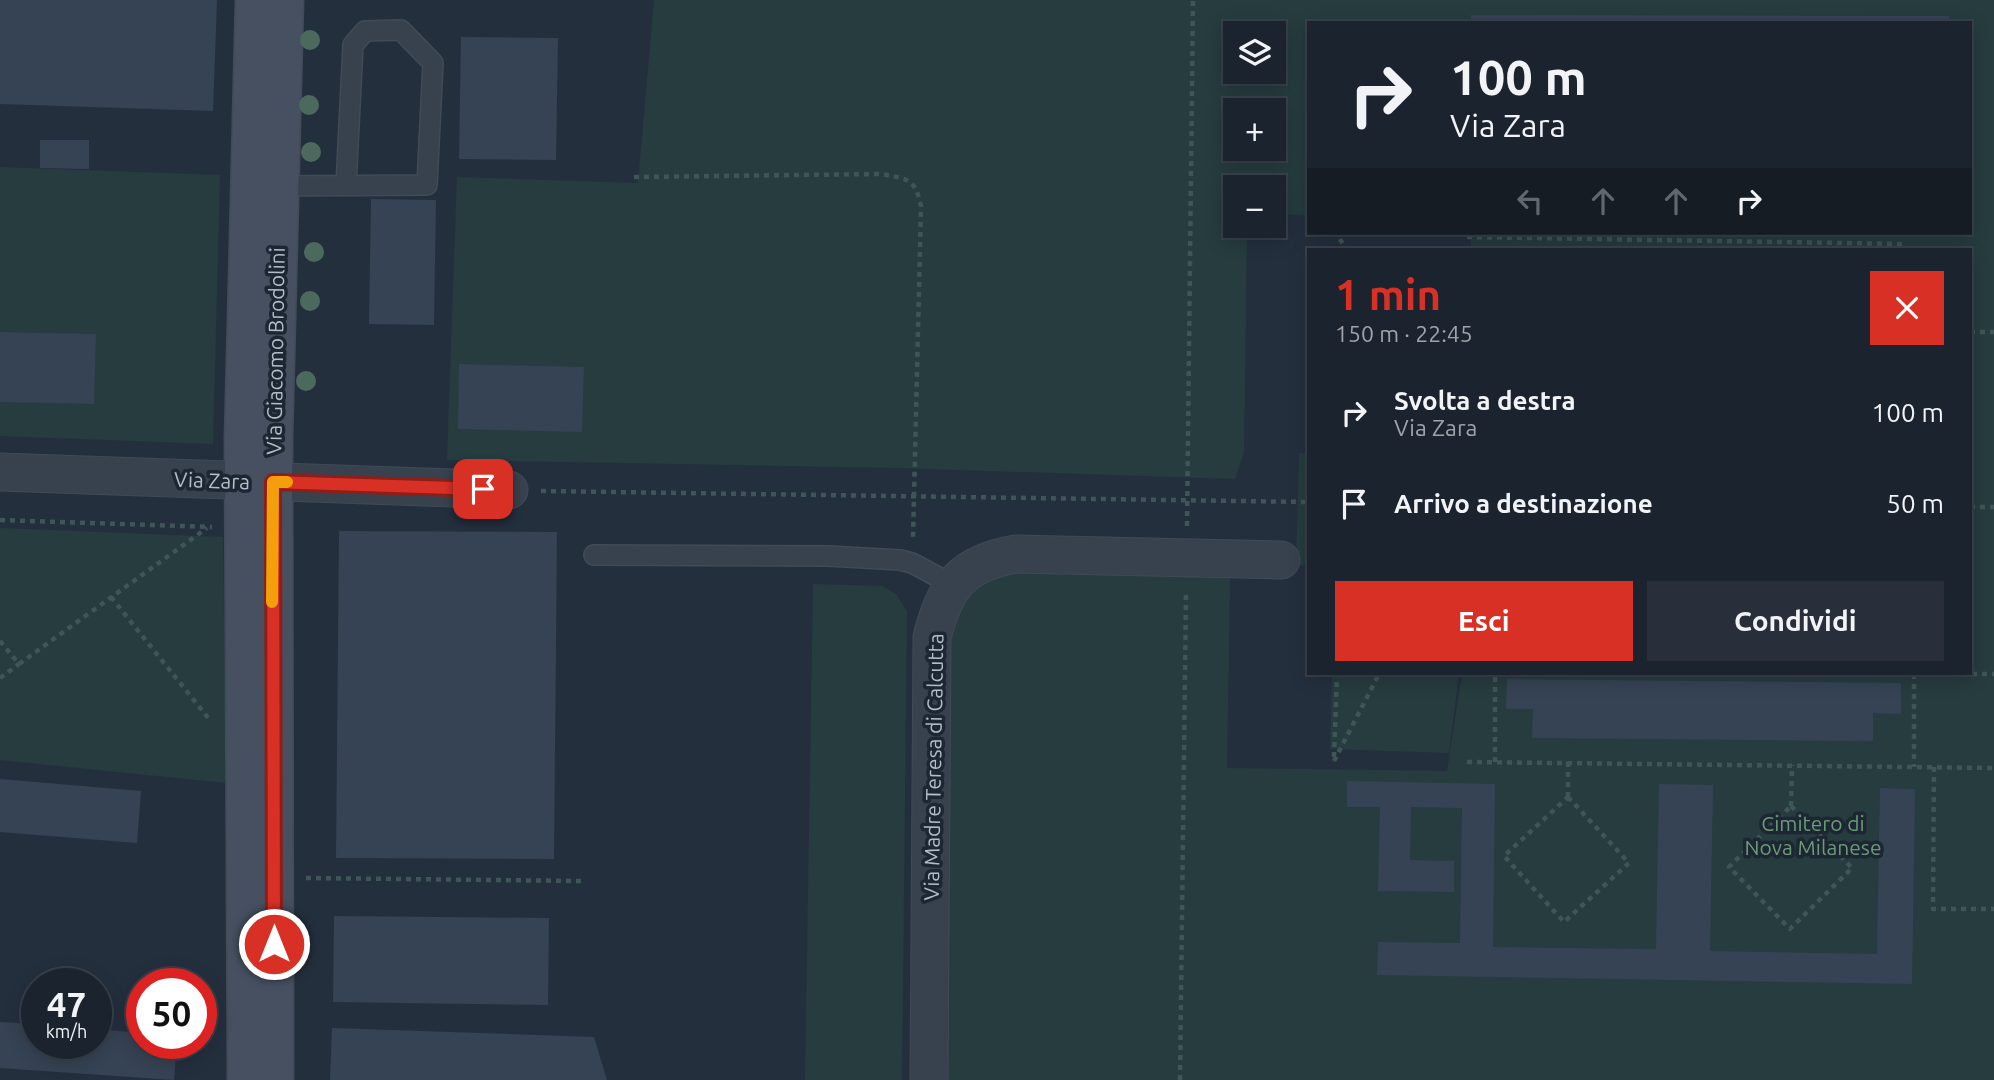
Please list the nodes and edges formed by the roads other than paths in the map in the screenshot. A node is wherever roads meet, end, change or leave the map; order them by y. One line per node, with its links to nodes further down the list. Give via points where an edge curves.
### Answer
1 (255, 0): 6 (main road, Via Giacomo Brodolini, via 243,440)
2 (284, 0): 3 (main road, Via Giacomo Brodolini)
3 (278, 186): 4 (lane); 6 (main road, Via Giacomo Brodolini)
4 (346, 186): 4 (lane, via 427,185 433,63 401,30 365,31 353,45)
5 (0, 472): 6 (street, Via Zara)
6 (259, 482): 7 (street, Via Zara); 11 (main road, Via Giacomo Brodolini); 12 (main road, Via Giacomo Brodolini)
7 (509, 490)
8 (594, 555): 10 (lane, via 900,560)
9 (1281, 560): 10 (street, Via Madre Teresa di Calcutta, via 1016,554 975,566)
10 (953, 585): 13 (street, Via Madre Teresa di Calcutta, via 940,606 932,637)
11 (247, 1080)
12 (274, 1080)
13 (929, 1080)

